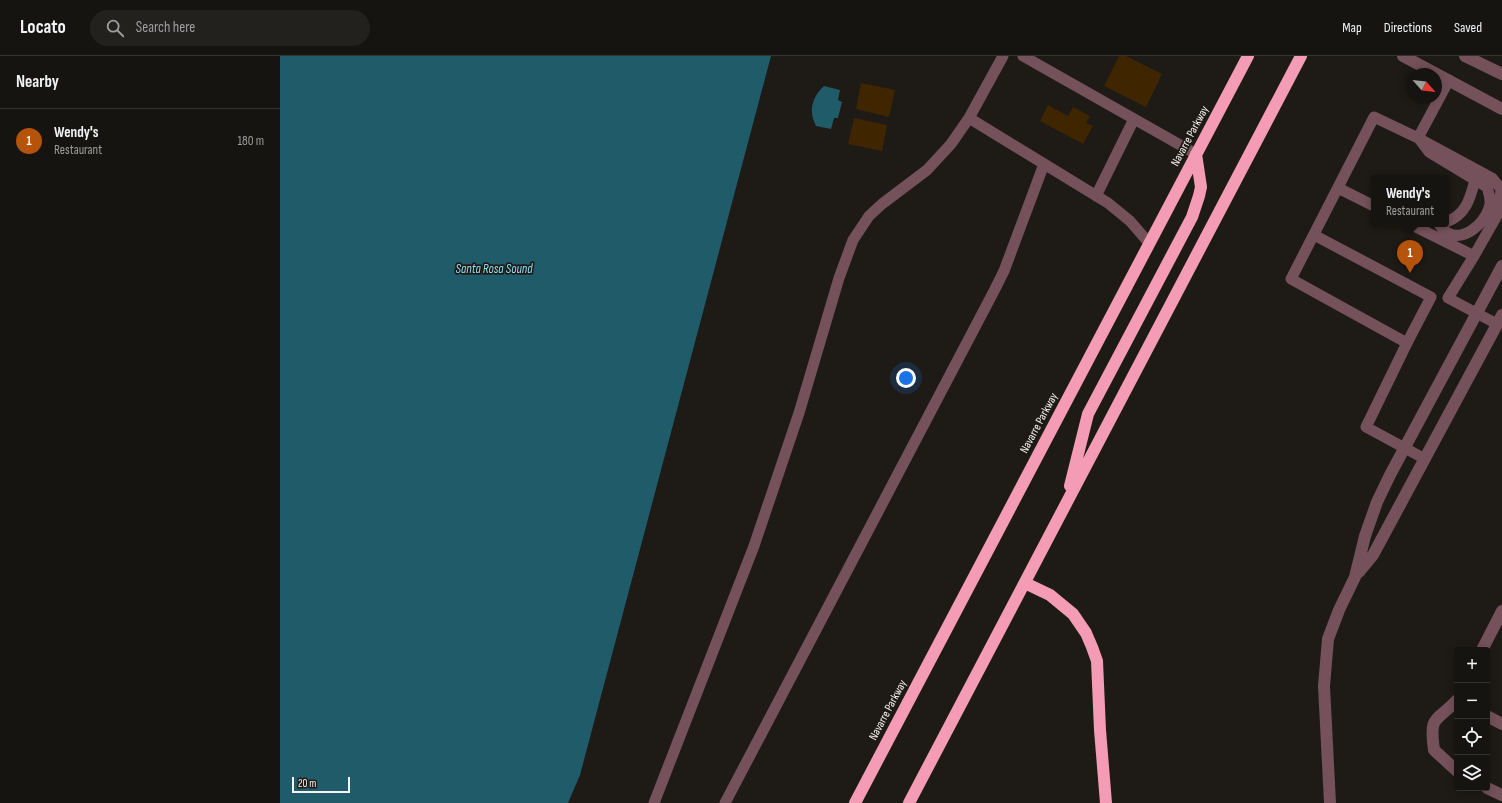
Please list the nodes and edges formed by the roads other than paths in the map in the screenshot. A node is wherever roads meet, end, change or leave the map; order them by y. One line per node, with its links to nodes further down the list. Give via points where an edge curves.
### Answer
1 (1003, 56): 10 (lane)
2 (1023, 56): 11 (lane)
3 (1248, 56): 13 (highway, Navarre Parkway)
4 (1301, 56): 33 (highway)
5 (1403, 56): 8 (street)
6 (1465, 56): 7 (street)
7 (1501, 71)
8 (1448, 80): 9 (street); 12 (lane)
9 (1502, 109)
10 (969, 118): 14 (lane); 44 (lane, via 955,139 927,170 869,216 853,240 754,546)
11 (1134, 119): 13 (lane); 17 (lane)
12 (1418, 138): 15 (lane, via 1429,152); 16 (lane, via 1374,117); 24 (lane, via 1492,178 1501,189 1499,212)
13 (1196, 154): 23 (highway, Navarre Parkway); 33 (highway, via 1201,187 1196,206 1088,414)
14 (1044, 164): 17 (lane); 45 (lane, via 1004,271)
15 (1475, 180): 19 (lane, via 1464,210); 21 (lane, via 1487,187 1490,196 1490,207 1481,223 1470,232 1457,235 1447,233)
16 (1338, 188): 18 (lane); 22 (lane)
17 (1096, 196): 23 (lane, via 1130,221)
18 (1371, 204)
19 (1449, 221)
20 (1416, 227): 24 (lane)
21 (1442, 227)
22 (1314, 235): 26 (lane); 30 (lane, via 1291,278)
23 (1149, 243): 46 (highway, Navarre Parkway)
24 (1474, 256): 27 (lane)
25 (1502, 266): 28 (street)
26 (1431, 296): 27 (lane); 30 (lane)
27 (1448, 298): 28 (lane)
28 (1477, 314): 29 (lane); 31 (street)
29 (1500, 322): 32 (street)
30 (1407, 343): 31 (lane, via 1366,427)
31 (1405, 449): 32 (lane); 34 (street, via 1377,502)
32 (1424, 459): 34 (street, via 1373,555)
33 (1066, 505): 35 (highway)
34 (1355, 576): 49 (street, via 1328,639 1324,686)
35 (1025, 583): 47 (highway); 48 (highway, via 1050,595 1073,614 1092,647 1097,661)
36 (1502, 611): 37 (street)
37 (1484, 647)
38 (1454, 703): 41 (street, via 1434,720 1432,731 1434,750)
39 (1490, 718): 40 (street)
40 (1502, 724)
41 (1454, 768)
42 (1490, 790): 43 (street)
43 (1502, 796)
44 (654, 803)
45 (725, 803)
46 (855, 803)
47 (909, 803)
48 (1106, 803)
49 (1330, 803)

